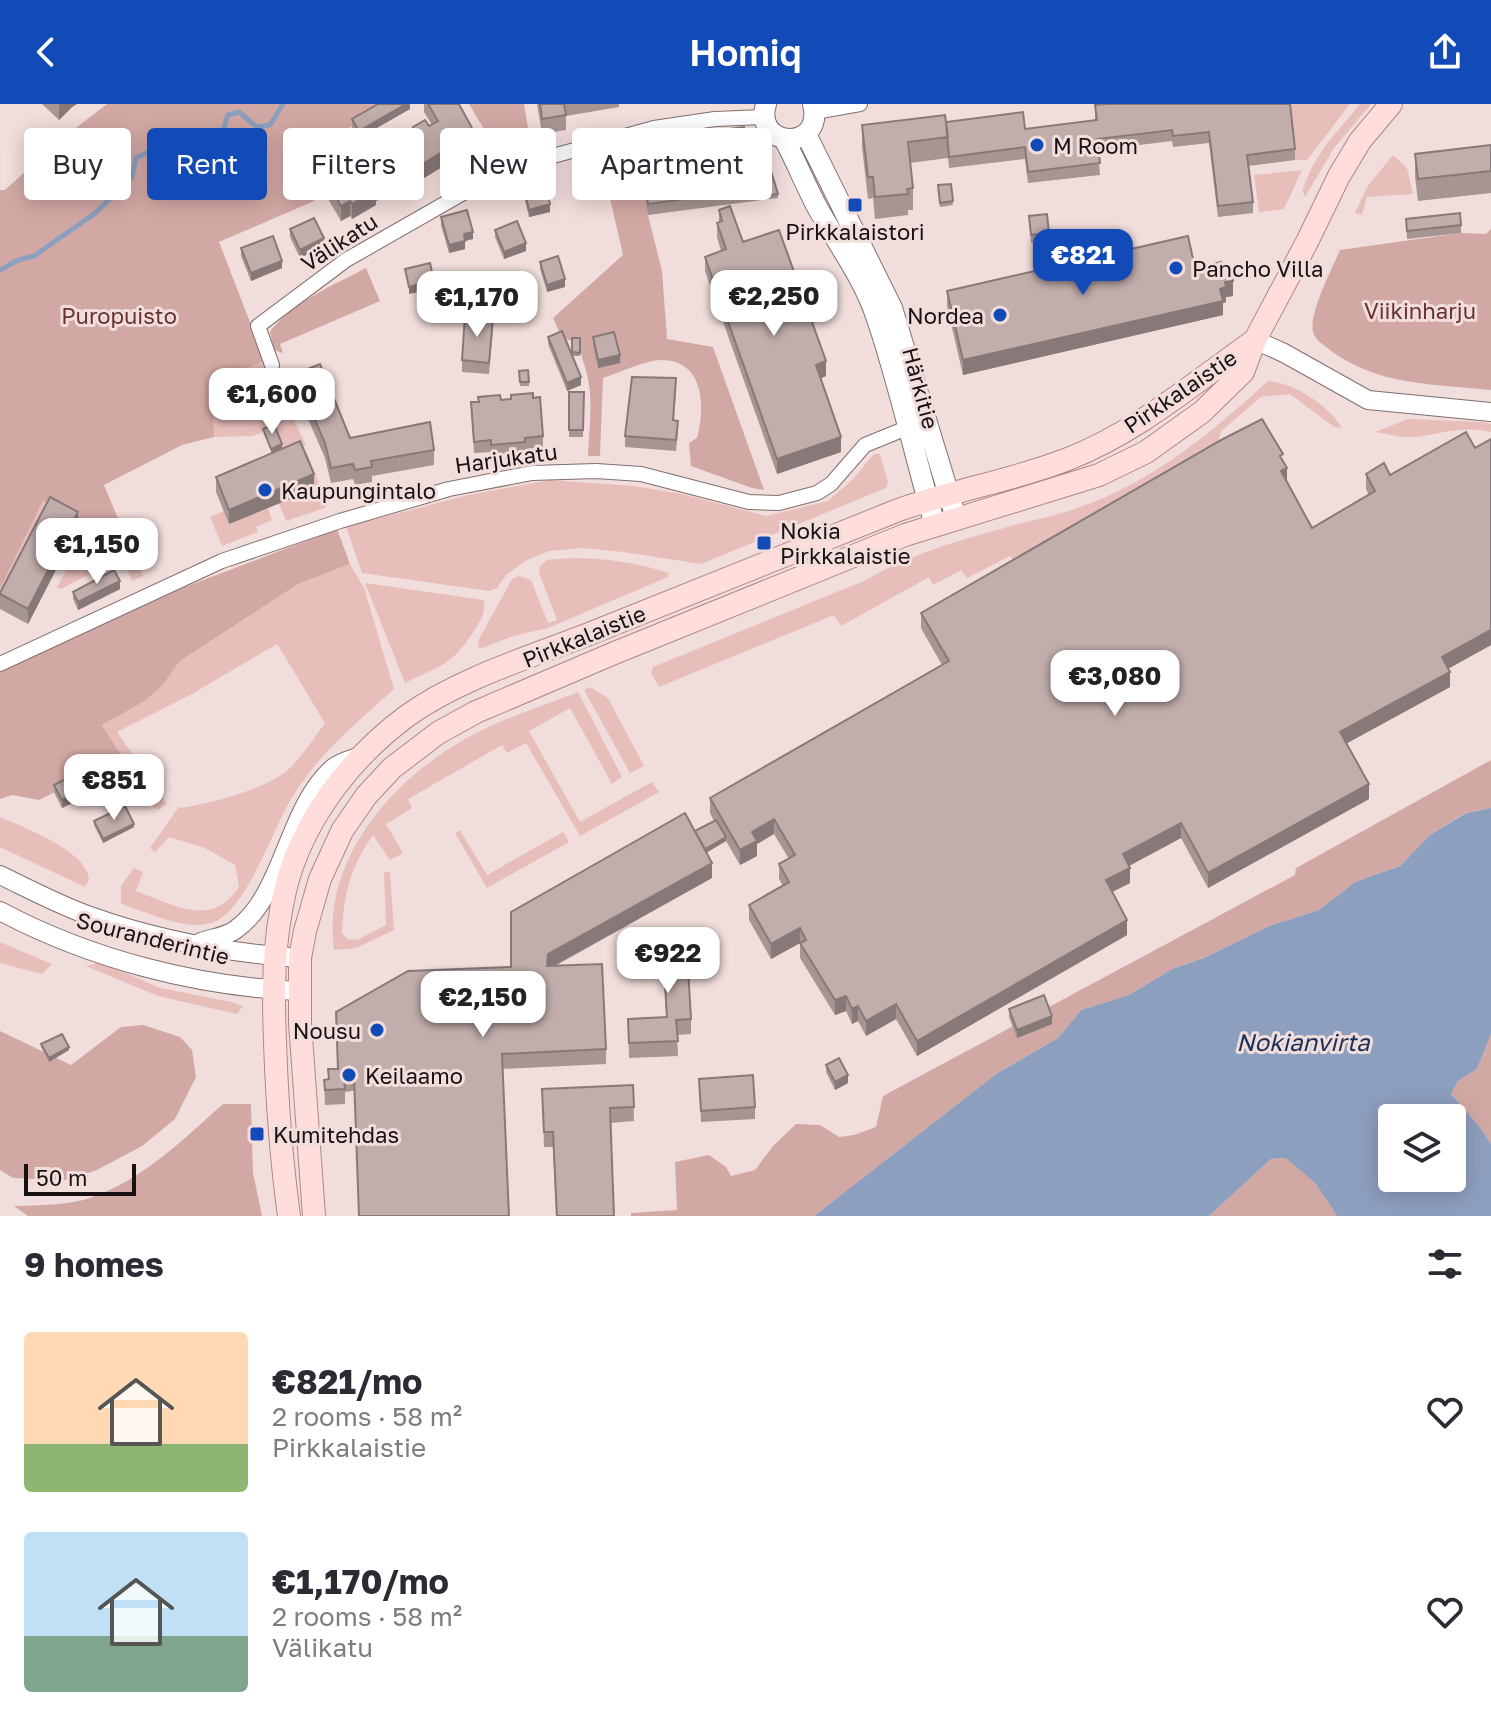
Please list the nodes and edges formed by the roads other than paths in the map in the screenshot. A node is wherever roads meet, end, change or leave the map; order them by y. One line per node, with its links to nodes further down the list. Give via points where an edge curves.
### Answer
1 (860, 104): 3 (street)
2 (1391, 104): 7 (main road, via 1339,176)
3 (814, 108): 5 (main road, via 815,120)
4 (765, 111): 6 (main road, Härkitie, via 771,132); 8 (street, Välikatu, via 654,128 539,158 479,184 346,260 258,326)
5 (806, 134): 6 (main road); 10 (main road, Härkitie, via 892,308 913,370)
6 (784, 139): 10 (main road, Härkitie, via 864,285)
7 (1255, 340): 9 (street, Pirkkalaistie, via 1368,400); 11 (main road, Pirkkalaistie, via 1098,446); 12 (main road, Pirkkalaistie, via 1243,372 1202,412 1146,452 1099,475)
8 (272, 365)
9 (1491, 412)
10 (917, 424): 11 (main road, Härkitie); 13 (street, Harjukatu, via 865,445 837,479 817,493 779,503 749,502 641,474 596,471 532,473 449,489 222,561)
11 (938, 496): 12 (main road, Härkitie); 14 (main road, Pirkkalaistie, via 462,686 408,716)
12 (946, 522): 19 (main road, Pirkkalaistie, via 612,654 438,733 392,768 342,831 309,908)
13 (0, 664)
14 (363, 755): 17 (street, via 334,767 317,788 256,910 233,931); 18 (main road, Pirkkalaistie, via 325,803 303,842 285,889)
15 (0, 875): 17 (street, Souranderintie, via 89,916)
16 (0, 911): 20 (street, Souranderintie, via 78,947 162,970)
17 (192, 945): 18 (street, Souranderintie)
18 (274, 956): 19 (street, Souranderintie); 20 (main road, Pirkkalaistie)
19 (300, 958): 21 (main road, Pirkkalaistie)
20 (273, 990): 21 (street, Souranderintie); 22 (main road, Pirkkalaistie, via 279,1136)
21 (300, 991): 23 (main road, Pirkkalaistie)
22 (289, 1216)
23 (314, 1216)

